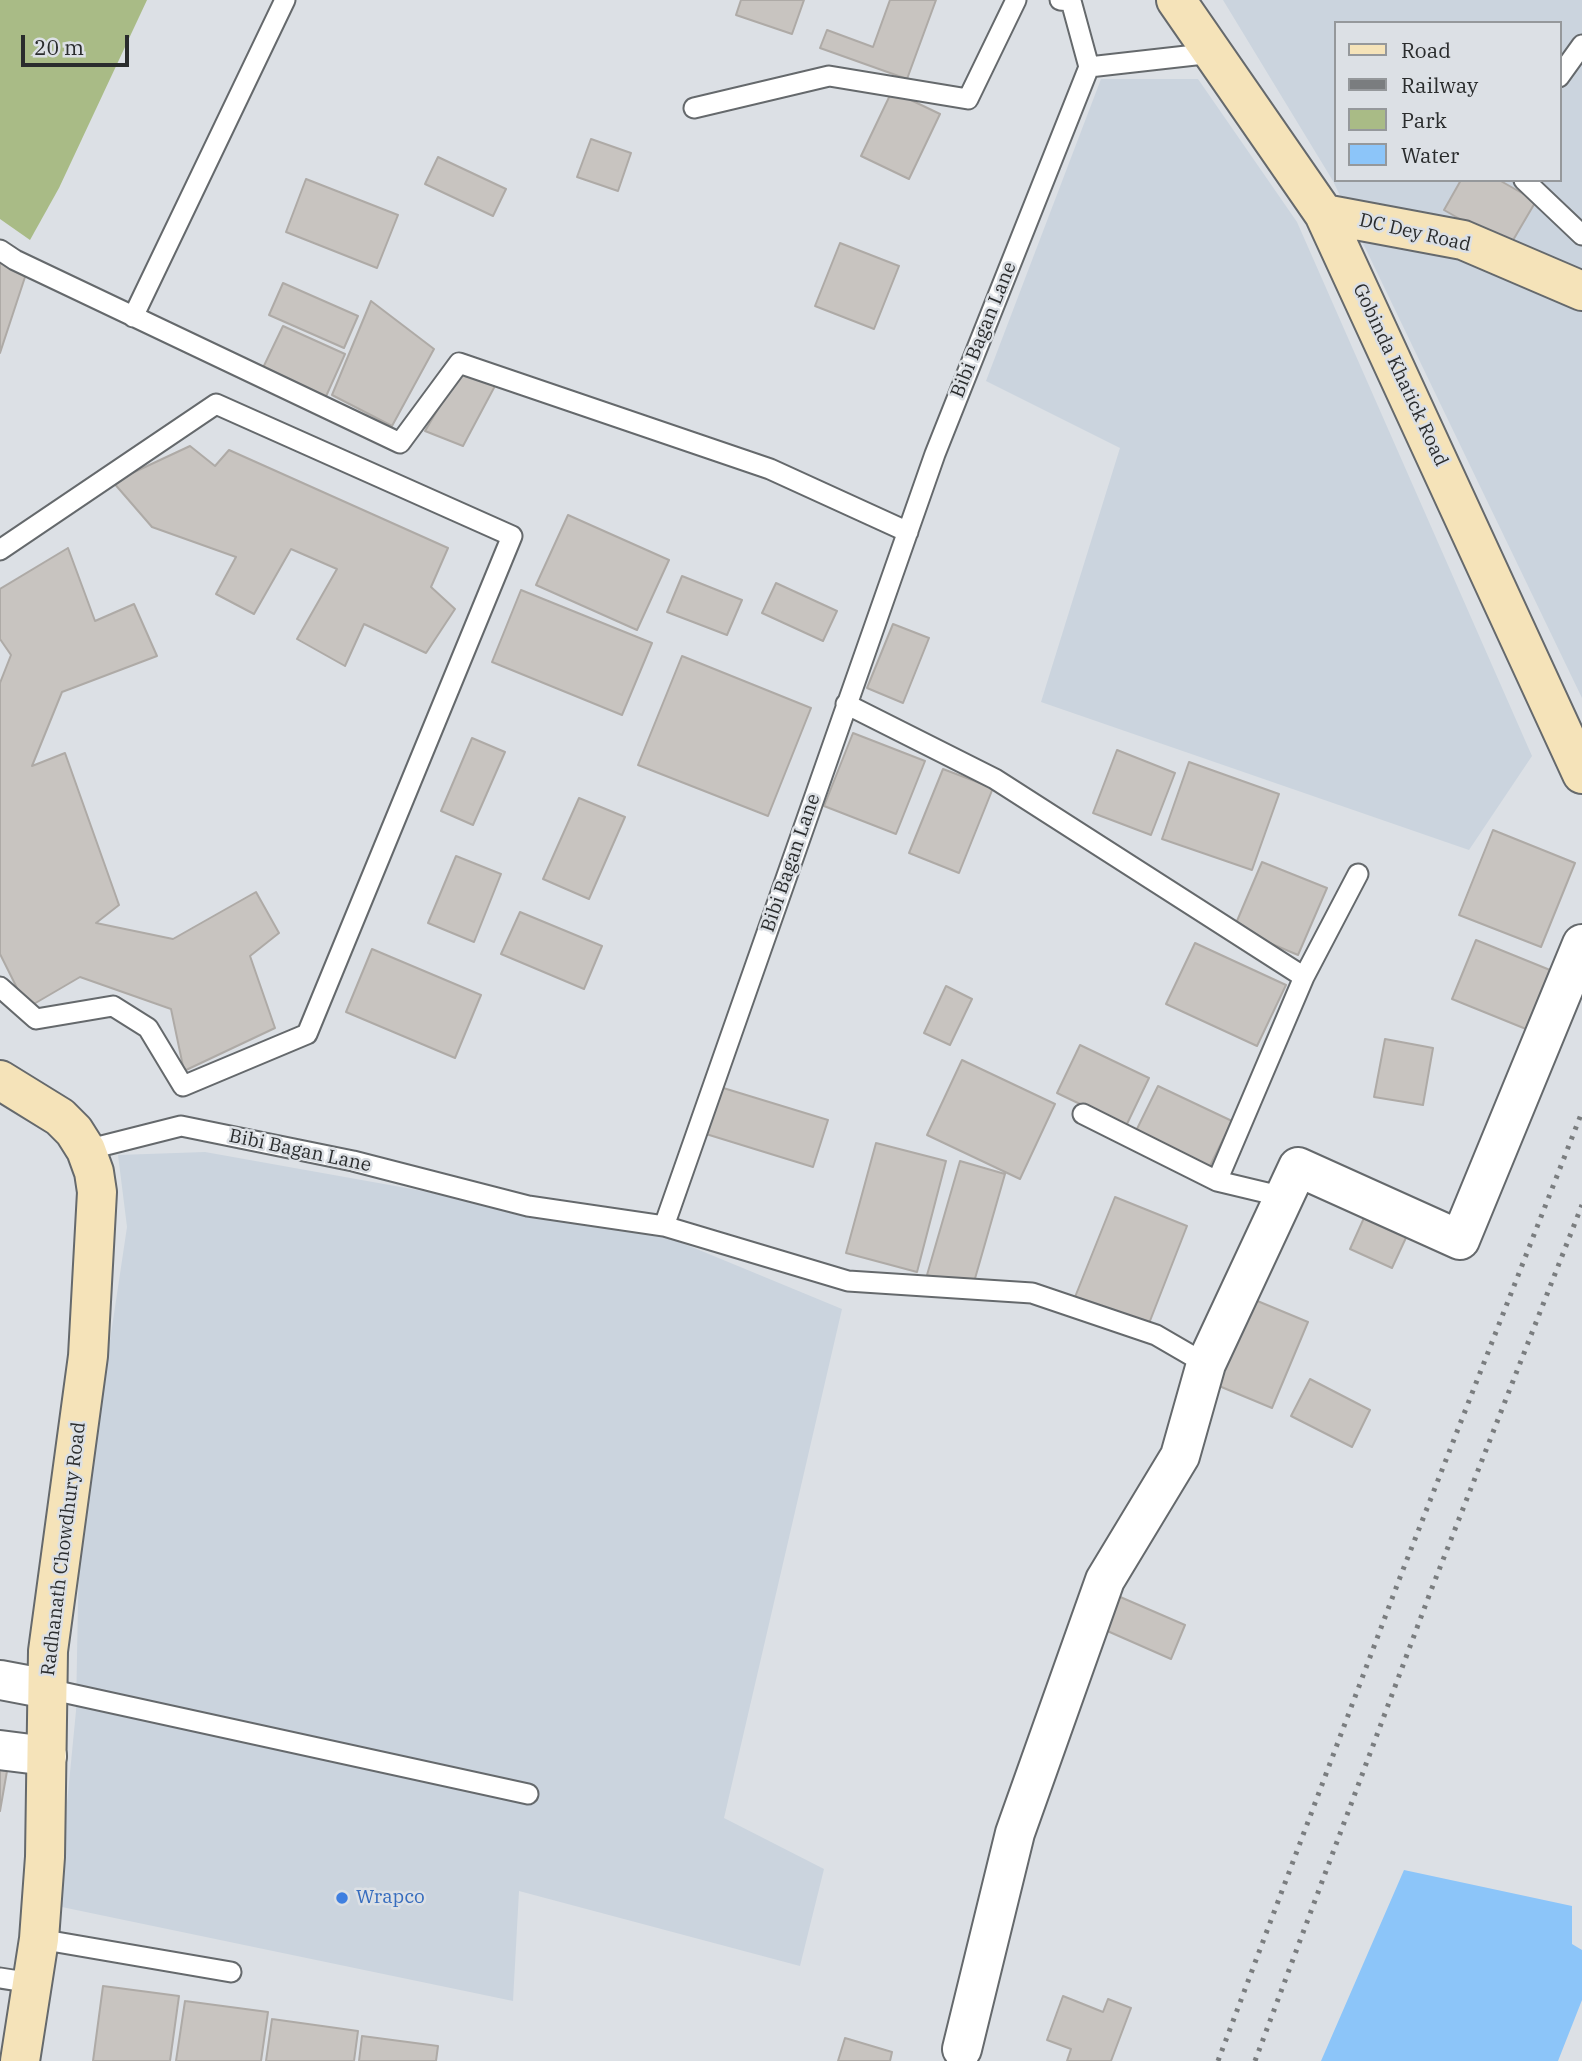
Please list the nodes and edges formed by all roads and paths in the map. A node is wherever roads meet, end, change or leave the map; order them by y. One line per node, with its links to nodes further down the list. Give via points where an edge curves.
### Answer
1 (285, 0): 15 (lane)
2 (1016, 0): 9 (lane, via 968,99 830,76)
3 (1060, 0): 7 (lane, via 1071,1)
4 (1176, 0): 6 (street, Gobinda Khatick Road)
5 (1582, 46): 8 (lane)
6 (1213, 53): 7 (lane); 11 (street, Gobinda Khatick Road)
7 (1089, 67): 16 (lane, Bibi Bagan Lane)
8 (1561, 74)
9 (694, 108)
10 (1526, 182): 12 (lane)
11 (1324, 214): 14 (street, DC Dey Road, via 1463,240); 19 (street, Gobinda Khatick Road)
12 (1582, 235)
13 (0, 250): 15 (lane)
14 (1582, 291)
15 (133, 317): 16 (lane, via 400,443 459,363 770,469)
16 (908, 532): 18 (lane, Bibi Bagan Lane)
17 (0, 550): 23 (lane, via 216,404 512,536 307,1034 183,1086 148,1028 113,1006 36,1019)
18 (846, 704): 22 (lane, via 995,779); 29 (lane, Bibi Bagan Lane)
19 (1582, 774)
20 (1357, 874): 22 (lane)
21 (1582, 944): 28 (street, via 1460,1240 1298,1167)
22 (1304, 977): 27 (lane)
23 (0, 987)
24 (0, 1080): 26 (street, Radhanath Chowdhury Road, via 60,1117)
25 (1083, 1114): 27 (lane)
26 (86, 1150): 29 (lane, Bibi Bagan Lane, via 181,1126 353,1161 528,1206); 32 (street, Radhanath Chowdhury Road, via 97,1192 88,1356 48,1651)
27 (1217, 1181): 28 (lane)
28 (1284, 1197): 30 (street)
29 (664, 1226): 30 (lane, via 848,1281 1032,1293 1156,1335)
30 (1206, 1364): 39 (street, via 1180,1456 1105,1580 1015,1833)
31 (0, 1680): 32 (street)
32 (48, 1689): 34 (street, Radhanath Chowdhury Road); 35 (lane)
33 (0, 1750): 34 (street)
34 (47, 1756): 36 (street, Radhanath Chowdhury Road)
35 (528, 1794)
36 (39, 1939): 37 (lane); 38 (street, Radhanath Chowdhury Road)
37 (231, 1972)
38 (16, 1981): 40 (street, Radhanath Chowdhury Road)
39 (962, 2049)
40 (21, 2061)

